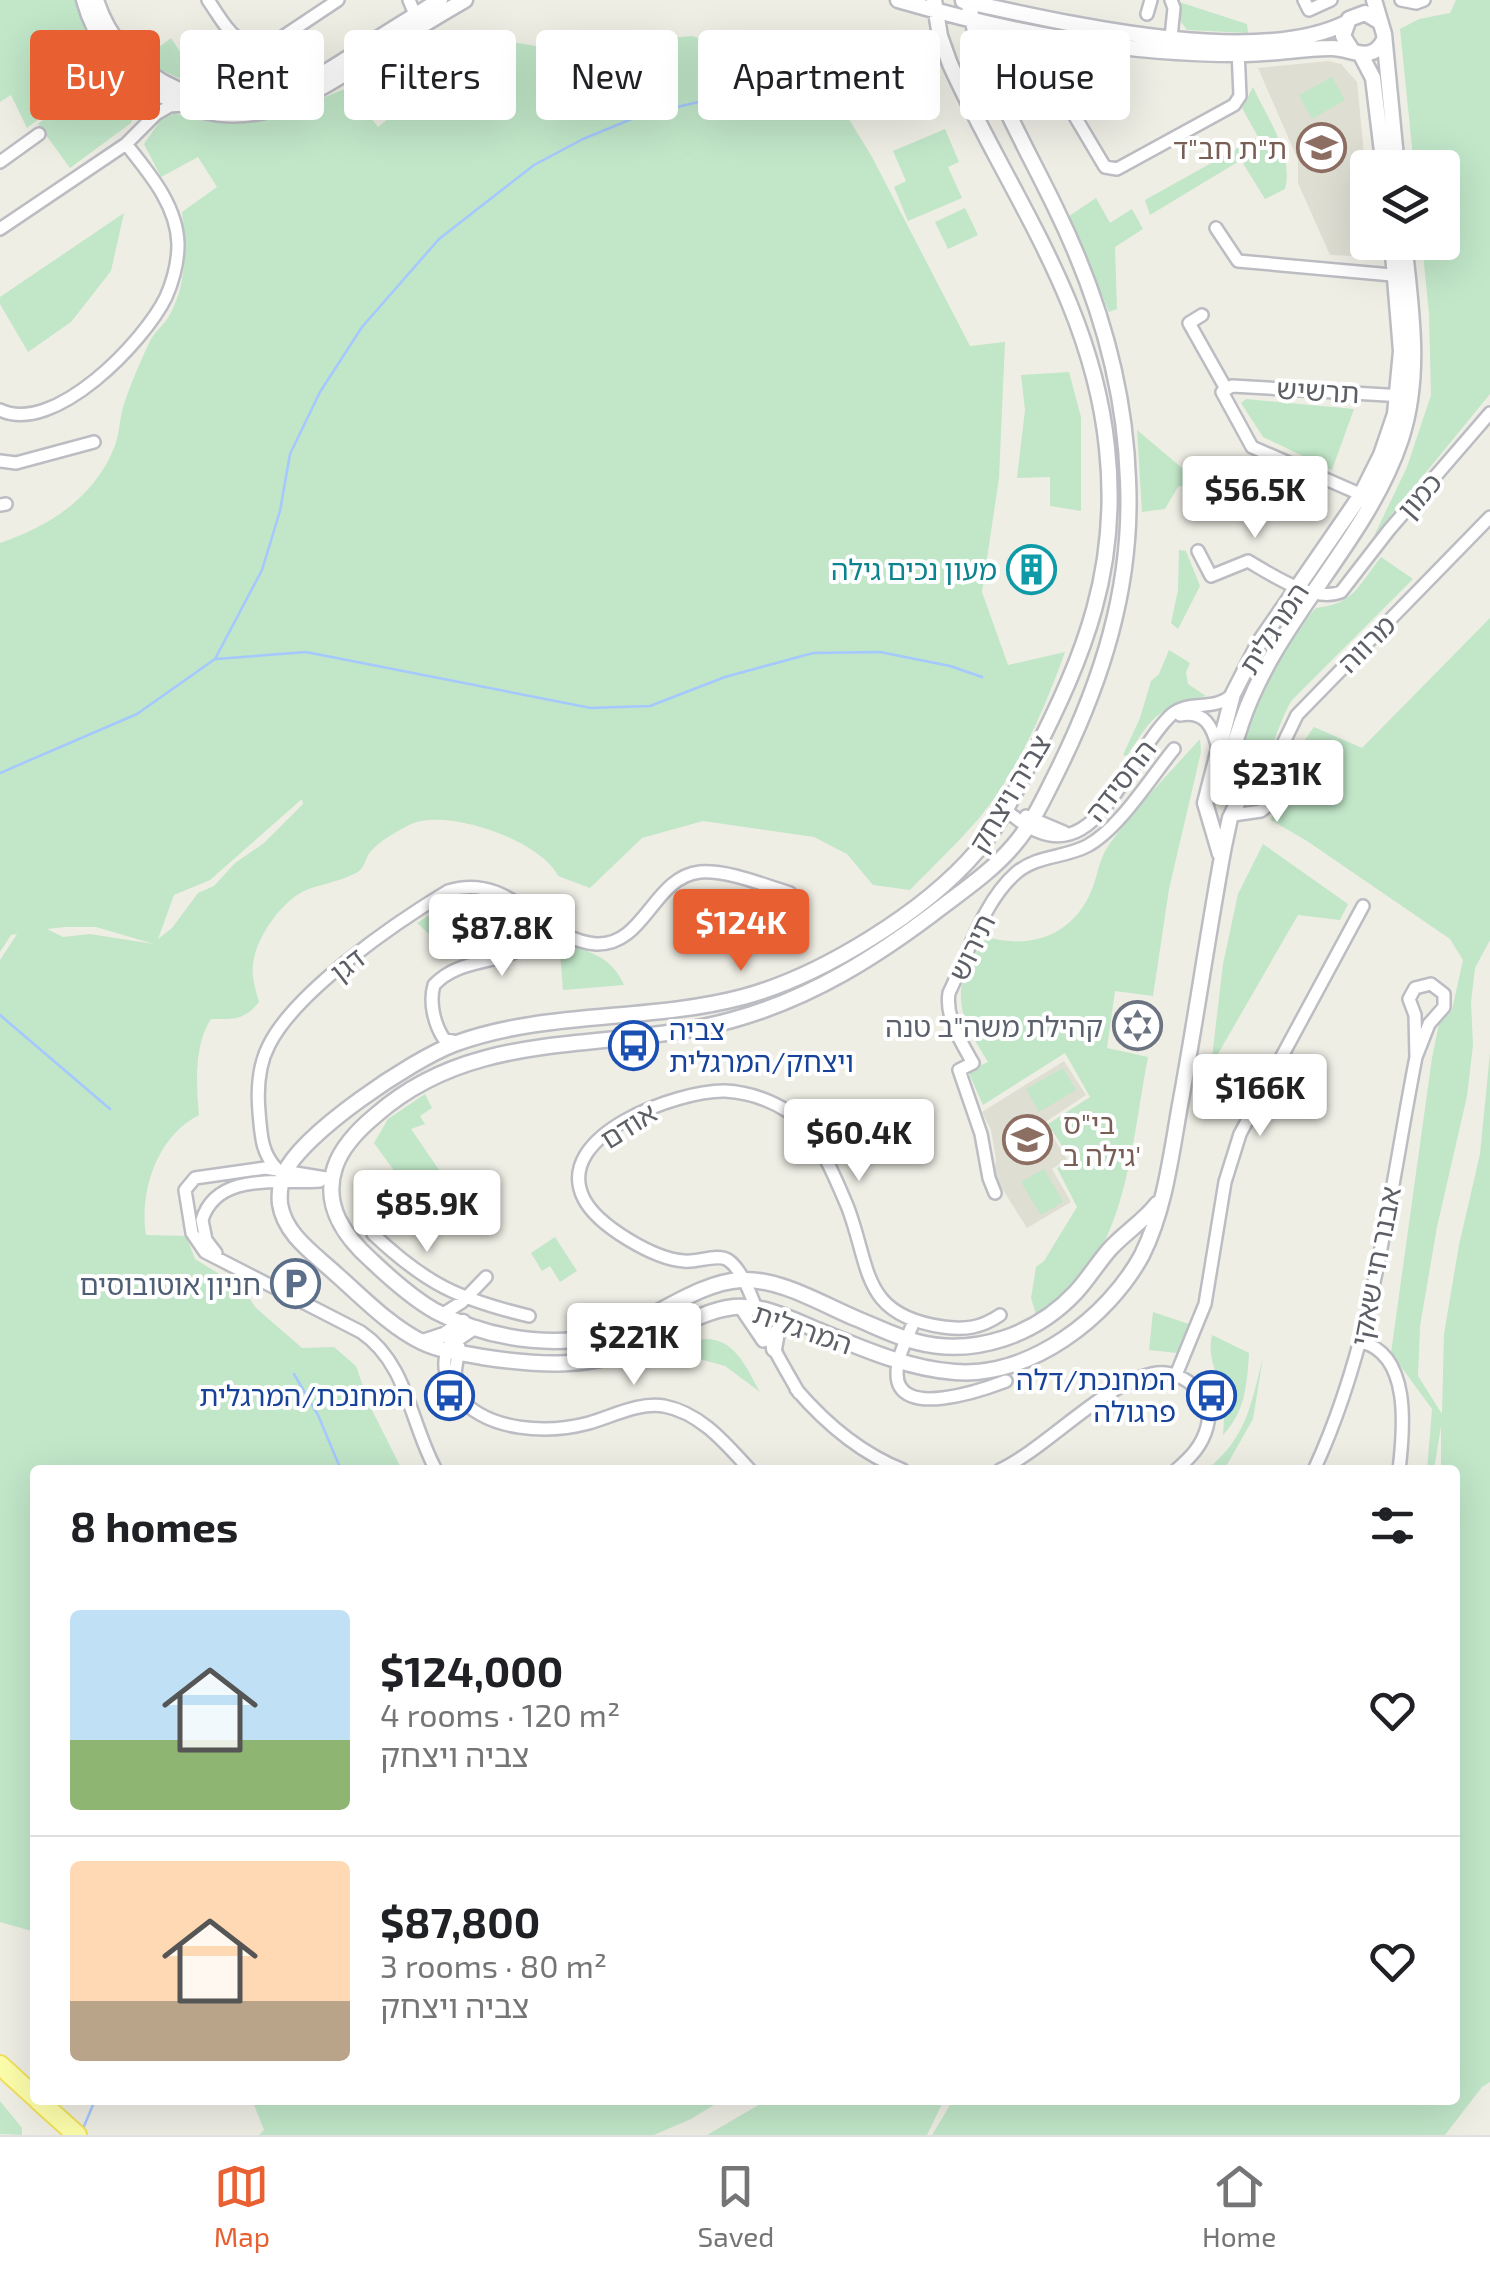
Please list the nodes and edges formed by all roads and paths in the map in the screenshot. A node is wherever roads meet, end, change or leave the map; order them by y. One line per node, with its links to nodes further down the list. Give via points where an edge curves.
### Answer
1 (84, 0): 26 (street)
2 (96, 0): 24 (street, via 113,37 142,68 188,94 219,102 287,93)
3 (208, 0): 4 (street, via 236,40 268,46)
4 (338, 0)
5 (409, 0): 24 (street)
6 (440, 0): 24 (street)
7 (465, 0): 24 (street)
8 (898, 0): 19 (street)
9 (1003, 0): 20 (street)
10 (1151, 0): 21 (street)
11 (1171, 0): 30 (street)
12 (1304, 0): 13 (street, via 1308,10)
13 (1331, 0)
14 (1361, 0): 23 (street)
15 (1374, 0): 25 (street)
16 (1401, 0): 17 (street)
17 (1424, 0)
18 (965, 1): 20 (street); 22 (street, צביה ויצחק)
19 (934, 5): 22 (street); 66 (street, צביה ויצחק, via 956,78 1070,298 1095,375 1108,454 1109,530 1095,614)
20 (1026, 14): 30 (street)
21 (1147, 14)
22 (971, 20): 27 (street); 70 (street, צביה ויצחק, via 1095,304 1128,466 1125,563 1109,648)
23 (1349, 20): 25 (street, via 1365,13); 31 (street, via 1309,36); 32 (street, via 1343,36)
24 (417, 22): 33 (street)
25 (1381, 23): 28 (street)
26 (97, 30)
27 (1016, 30)
28 (1384, 40): 32 (street, via 1377,50); 40 (street)
29 (1130, 43): 30 (street)
30 (1170, 45): 31 (street)
31 (1238, 47): 32 (street); 35 (street, via 1240,96 1234,105 1117,169 1105,167)
32 (1357, 54): 39 (street, via 1376,88)
33 (324, 87)
34 (180, 106): 36 (street)
35 (1077, 120)
36 (148, 122): 38 (street)
37 (39, 134): 41 (street)
38 (126, 144): 43 (street); 50 (street, via 163,195 175,226 177,259 167,295 136,341 82,389 36,414)
39 (1382, 150)
40 (1395, 150)
41 (0, 162)
42 (1216, 228): 46 (street, via 1238,261)
43 (0, 229)
44 (1397, 260): 46 (street, המרגלית)
45 (1402, 260): 46 (street, המרגלית)
46 (1401, 276): 49 (street, המרגלית)
47 (1202, 316): 48 (street, via 1189,322)
48 (1225, 387): 49 (street, תרשיש); 54 (street, via 1223,398 1252,447)
49 (1406, 396): 54 (street, המרגלית)
50 (0, 410)
51 (1490, 413): 57 (street, כמון, via 1350,584 1333,595)
52 (94, 442): 53 (street, via 16,463)
53 (0, 461)
54 (1367, 497): 57 (street, המרגלית)
55 (1490, 517): 62 (street, מרווה, via 1308,702 1289,727)
56 (1198, 552): 57 (street, via 1211,576 1248,561)
57 (1305, 589): 58 (street, המרגלית, via 1250,658); 63 (street, המרגלית, via 1248,704 1229,767)
58 (1232, 694): 59 (street, החסידה, via 1216,705 1183,708); 61 (street, המרגלית)
59 (1163, 724): 61 (street, החסידה, via 1181,714 1198,715 1210,724); 65 (street, החסידה)
60 (1174, 749): 68 (street, תירוש)
61 (1218, 749): 64 (street, המרגלית)
62 (1274, 787): 63 (street, via 1258,799); 69 (street, via 1261,811)
63 (1234, 792): 64 (street); 69 (street, via 1238,804)
64 (1209, 793): 67 (street)
65 (1107, 804): 68 (street); 70 (street, החסידה, via 1073,833 1052,838)
66 (1005, 809): 70 (street); 78 (street, צביה ויצחק, via 985,842 946,881 868,939 803,974 712,1004 523,1026)
67 (1208, 813): 69 (street); 71 (street, המרגלית)
68 (1120, 815): 86 (street, תירוש, via 1089,845 1038,859 1015,874 987,912 949,993 950,1016 972,1063 959,1070)
69 (1231, 816): 71 (street, המרגלית)
70 (1030, 824): 85 (street, צביה ויצחק, via 978,880 836,980 701,1028 460,1063 372,1117 345,1148)
71 (1222, 859): 87 (street, המרגלית)
72 (790, 894): 74 (street, דגן, via 702,872 673,882 632,929 605,944)
73 (1363, 906): 108 (street, via 1240,1134 1205,1304)
74 (550, 923): 77 (street, via 516,954 439,980 432,994); 81 (street, דגן, via 504,896 457,888 380,938 300,1002 269,1044 258,1084)
75 (1415, 1015): 76 (street); 76 (street, via 1412,992 1431,984 1445,1003); 80 (street, אבנר חי שאקי)
76 (1432, 1019): 80 (street, אבנר חי שאקי)
77 (438, 1028): 78 (street); 79 (street)
78 (458, 1042): 79 (street, צביה ויצחק)
79 (429, 1055): 83 (street, צביה ויצחק, via 348,1111)
80 (1416, 1057): 104 (street, אבנר חי שאקי)
81 (262, 1142): 82 (street); 83 (street, דגן)
82 (244, 1170): 83 (street); 84 (street)
83 (282, 1174): 85 (street); 88 (street); 103 (street, המרגלית, via 282,1212 299,1241)
84 (206, 1178): 88 (street, via 214,1185); 89 (street, via 188,1184)
85 (332, 1180): 96 (street, המרגלית, via 336,1216 347,1236)
86 (995, 1192)
87 (1163, 1195): 102 (street, המרגלית, via 1074,1295 1036,1325 964,1346); 107 (street, המרגלית, via 1130,1272 1067,1338 1026,1360 964,1374)
88 (212, 1201): 89 (street, via 198,1208); 91 (street, via 202,1220 204,1234)
89 (188, 1202): 91 (street, via 195,1239)
90 (373, 1234): 94 (street, via 414,1272)
91 (227, 1262): 111 (street, via 382,1348 397,1369)
92 (486, 1277): 94 (street)
93 (735, 1281): 95 (street); 100 (street, אודם, via 727,1259 672,1260 603,1222 578,1183 594,1144 653,1106 692,1094 762,1099 793,1115 815,1142 848,1209 874,1290); 101 (street, המרגלית, via 591,1339); 102 (street, המרגלית, via 784,1288)
94 (466, 1299): 96 (street); 98 (street); 101 (street)
95 (744, 1307): 99 (street, המרגלית); 105 (street); 106 (street, המרגלית, via 586,1361 539,1365); 110 (street)
96 (442, 1314): 101 (street, המרגלית)
97 (1000, 1315): 100 (street, via 968,1329)
98 (529, 1316)
99 (794, 1321): 105 (street, via 778,1330); 107 (street, המרגלית)
100 (914, 1321): 102 (street)
101 (467, 1328): 103 (street); 106 (street)
102 (907, 1340): 107 (street)
103 (422, 1342): 106 (street, המרגלית)
104 (1360, 1342): 118 (street, אבנר חי שאקי); 119 (street, via 1378,1347 1393,1365)
105 (774, 1349): 110 (street)
106 (452, 1352): 114 (street, via 444,1365 457,1396 517,1426 544,1430 663,1406 713,1430)
107 (899, 1360): 109 (street, via 900,1387 922,1397 956,1398)
108 (1176, 1376): 116 (street, via 1134,1380); 117 (street, via 1202,1395 1209,1420 1200,1445)
109 (1006, 1381)
110 (799, 1393): 115 (street, via 864,1451)
111 (416, 1426): 112 (street); 113 (street)
112 (427, 1465)
113 (434, 1465)
114 (745, 1465)
115 (893, 1465)
116 (1007, 1465)
117 (1181, 1465)
118 (1316, 1465)
119 (1398, 1465)
120 (0, 2065): 121 (main road)
121 (30, 2093)
122 (43, 2105): 123 (main road)
123 (76, 2134)

